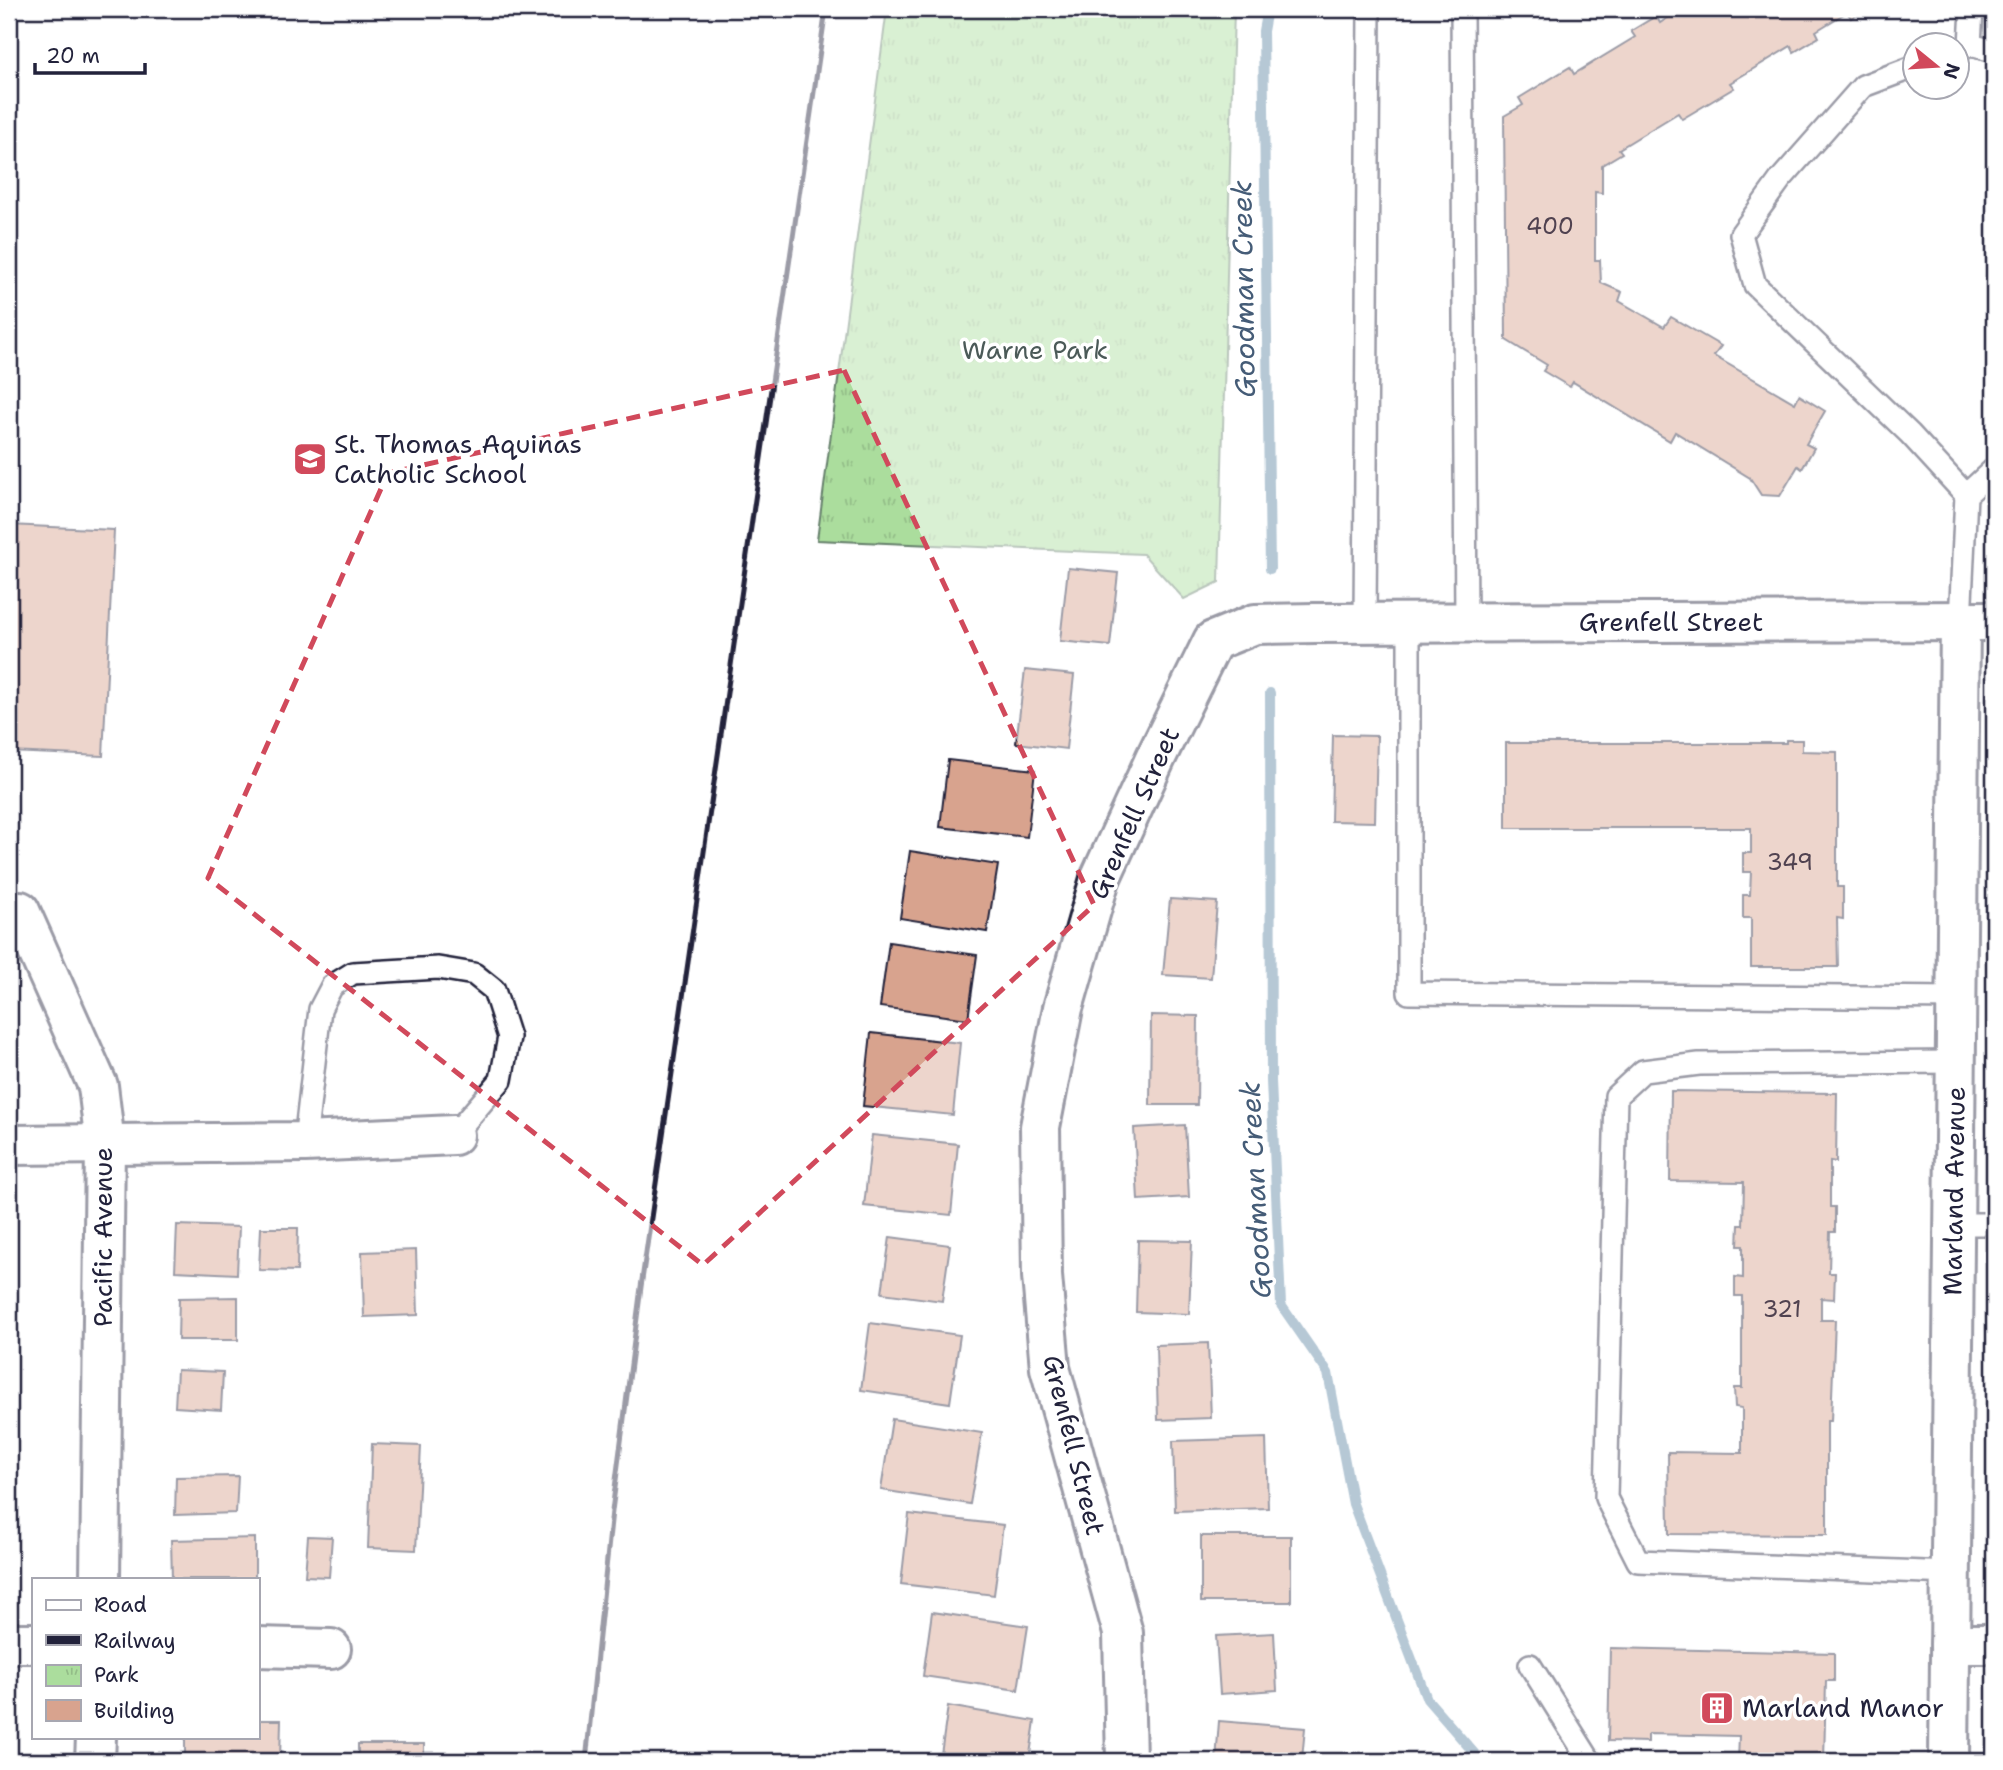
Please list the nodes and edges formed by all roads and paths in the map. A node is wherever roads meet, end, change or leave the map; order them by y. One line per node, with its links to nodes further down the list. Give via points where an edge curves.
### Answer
1 (1369, 9): 10 (lane)
2 (1462, 9): 12 (lane)
3 (1972, 9): 4 (lane)
4 (1967, 32)
5 (1972, 48): 6 (lane)
6 (1994, 51)
7 (1902, 71): 9 (lane, via 1863,86 1780,180 1741,234 1755,285 1910,434)
8 (1994, 469): 9 (lane)
9 (1966, 495): 13 (lane)
10 (1366, 622): 11 (street, Grenfell Street); 34 (street, Grenfell Street, via 1255,624 1213,641 1100,879 1063,1008 1040,1127 1050,1368 1123,1633)
11 (1409, 622): 12 (street, Grenfell Street); 15 (lane, via 1409,993)
12 (1466, 622): 13 (street, Grenfell Street)
13 (1977, 622): 15 (street, Marland Avenue)
14 (20, 911): 20 (street, Pacific Avenue, via 98,1086)
15 (1956, 998): 16 (street, Marland Avenue)
16 (1956, 1062): 21 (street, Marland Avenue); 23 (lane, via 1699,1063 1643,1071 1616,1096 1606,1498 1639,1561)
17 (454, 1135): 18 (street); 18 (lane, via 501,1080 509,1037 494,990 474,974 438,968 354,974 332,986 320,1009)
18 (305, 1142): 20 (street)
19 (9, 1144): 20 (street)
20 (105, 1144): 24 (street, Pacific Avenue)
21 (1954, 1224): 22 (lane); 23 (street, Marland Avenue)
22 (1994, 1224)
23 (1951, 1573): 27 (street, Marland Avenue)
24 (100, 1578)
25 (9, 1643): 26 (street)
26 (32, 1643)
27 (1950, 1644): 28 (street); 36 (street, Marland Avenue)
28 (1994, 1644)
29 (259, 1647): 30 (street)
30 (331, 1649)
31 (1530, 1665): 35 (lane)
32 (96, 1738): 33 (street)
33 (95, 1761)
34 (1126, 1761)
35 (1590, 1761)
36 (1949, 1761)

